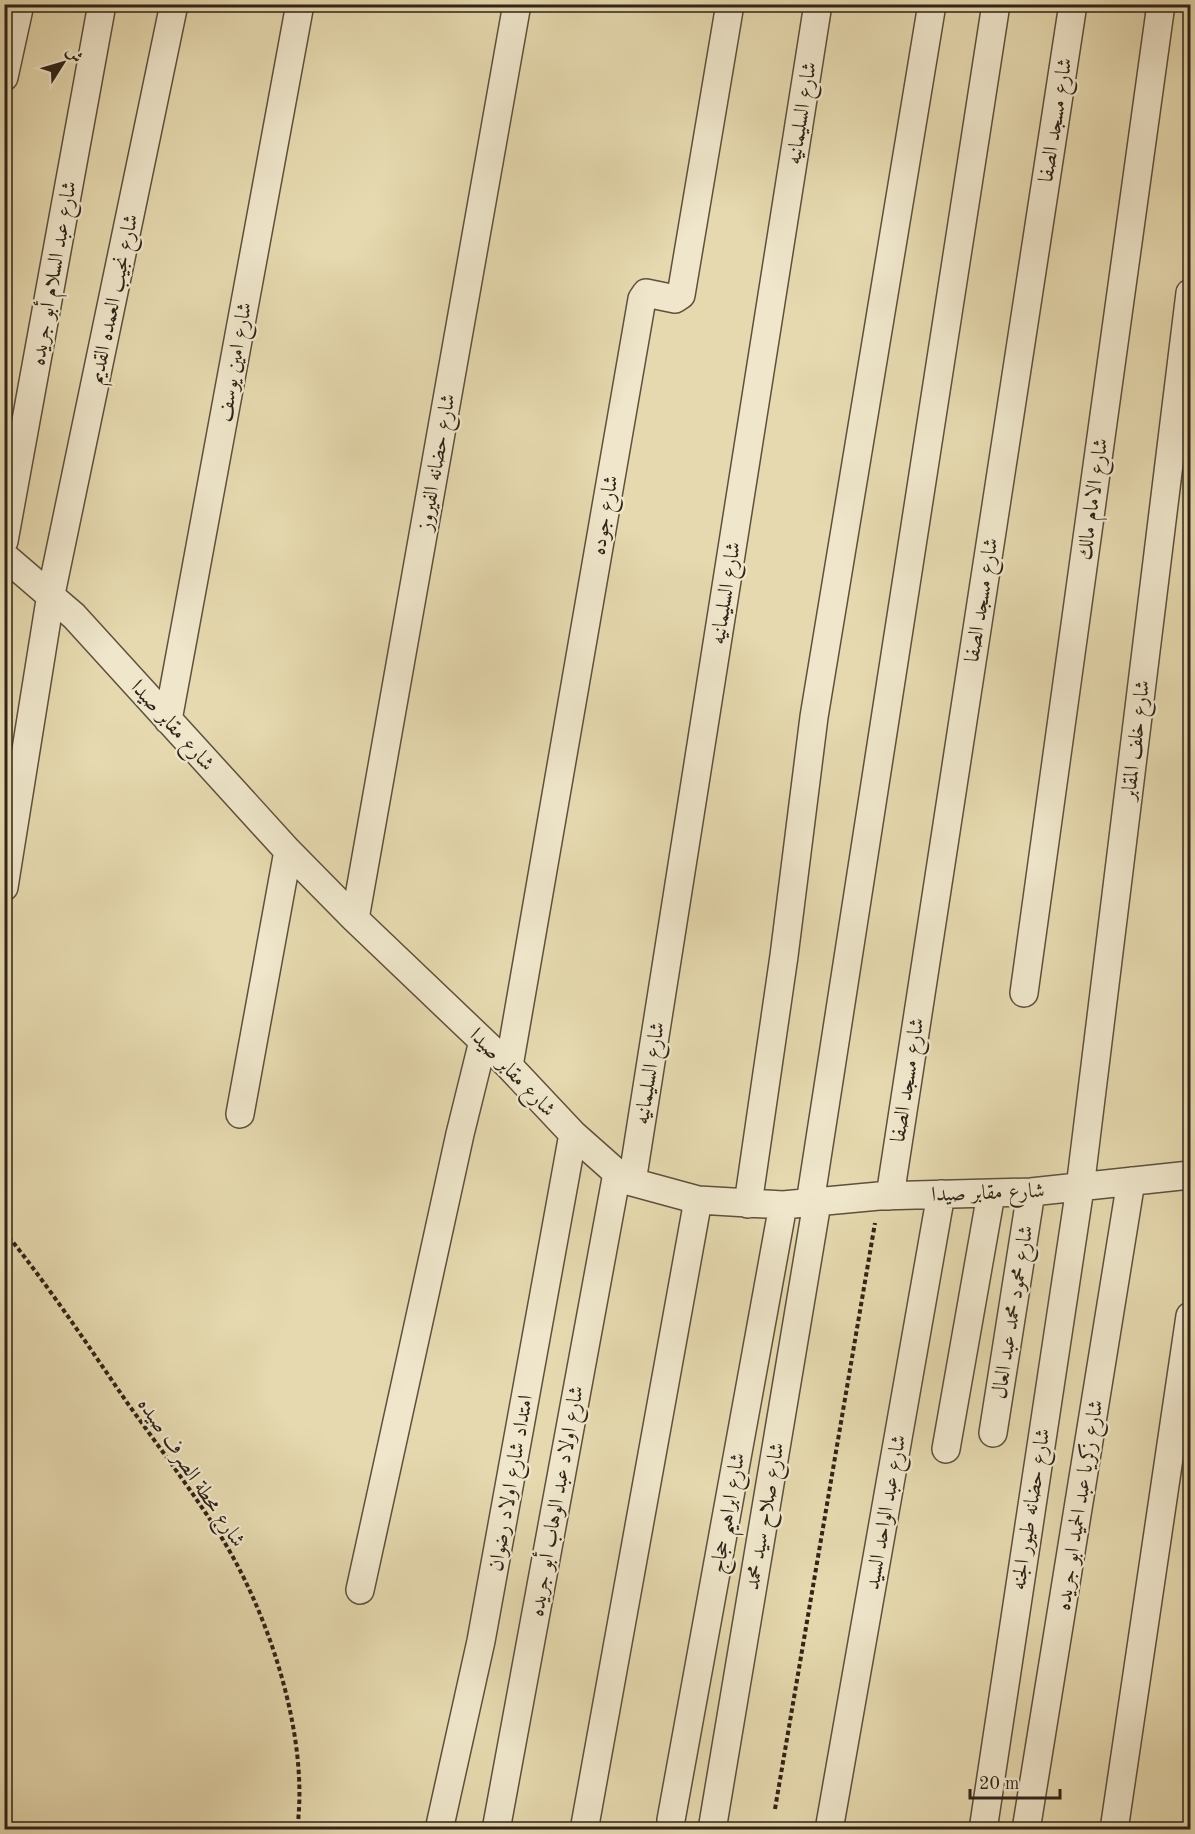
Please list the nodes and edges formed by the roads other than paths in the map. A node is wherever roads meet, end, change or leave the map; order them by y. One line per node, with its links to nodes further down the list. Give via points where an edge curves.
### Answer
1 (20, 4): 12 (street)
2 (102, 4): 14 (street, شارع عبد السلام أبو جريده)
3 (174, 4): 16 (street, شارع نجيب العمده القديم)
4 (300, 4): 17 (street, شارع امين يوسف)
5 (517, 4): 20 (street, شارع حضانه الفيروز)
6 (730, 4): 23 (street, شارع جوده, via 681,295 674,299 646,293 642,299)
7 (818, 4): 27 (street, شارع السليمانيه)
8 (932, 4): 36 (street, via 814,717)
9 (996, 4): 35 (street, شارع صلاح سيد محمد)
10 (1073, 4): 33 (street, شارع مسجد الصفا)
11 (1161, 4): 21 (street, شارع الامام مالك)
12 (4, 77)
13 (1191, 293): 29 (street, شارع خلف المقابر)
14 (4, 541)
15 (4, 556): 16 (street, شارع مقابر صيدا)
16 (51, 594): 17 (street, شارع مقابر صيدا); 19 (street, شارع نجيب العمده القديم)
17 (168, 720): 18 (street, شارع مقابر صيدا)
18 (288, 851): 20 (street, شارع مقابر صيدا); 24 (street)
19 (4, 887)
20 (355, 919): 22 (street, شارع مقابر صيدا)
21 (1024, 993)
22 (483, 1041): 23 (street, شارع مقابر صيدا); 41 (street)
23 (509, 1066): 25 (street, شارع مقابر صيدا)
24 (240, 1114)
25 (573, 1134): 27 (street, شارع مقابر صيدا); 44 (street, امتداد شارع اولاد رضوان, via 481,1641)
26 (1191, 1175): 28 (street, شارع مقابر صيدا)
27 (624, 1178): 34 (street, شارع مقابر صيدا); 45 (street, شارع اولاد عبد الوهاب أبو جريده)
28 (1131, 1181): 29 (street, شارع مقابر صيدا); 49 (street, شارع زكريا عبد الحميد ابو جريده)
29 (1080, 1188): 30 (street, شارع مقابر صيدا); 48 (street, شارع حضانه طيور الجنه)
30 (1031, 1192): 32 (street, شارع مقابر صيدا); 39 (street, شارع محمود محمد عبد العال)
31 (941, 1194): 32 (street, شارع مقابر صيدا); 33 (street, شارع مقابر صيدا); 47 (street, شارع عبد الواحد السيد)
32 (991, 1194): 40 (street)
33 (884, 1196): 35 (street, شارع مقابر صيدا)
34 (698, 1200): 36 (street, شارع مقابر صيدا); 43 (street)
35 (814, 1203): 37 (street, شارع مقابر صيدا); 46 (street, شارع صلاح سيد محمد)
36 (748, 1204): 37 (street, شارع مقابر صيدا)
37 (783, 1205): 42 (street, شارع ابراهيم حجاج)
38 (1191, 1316): 50 (street)
39 (993, 1433)
40 (946, 1449)
41 (360, 1590)
42 (671, 1820)
43 (585, 1825)
44 (440, 1830)
45 (496, 1830)
46 (712, 1830)
47 (829, 1830)
48 (983, 1830)
49 (1026, 1830)
50 (1114, 1830)

